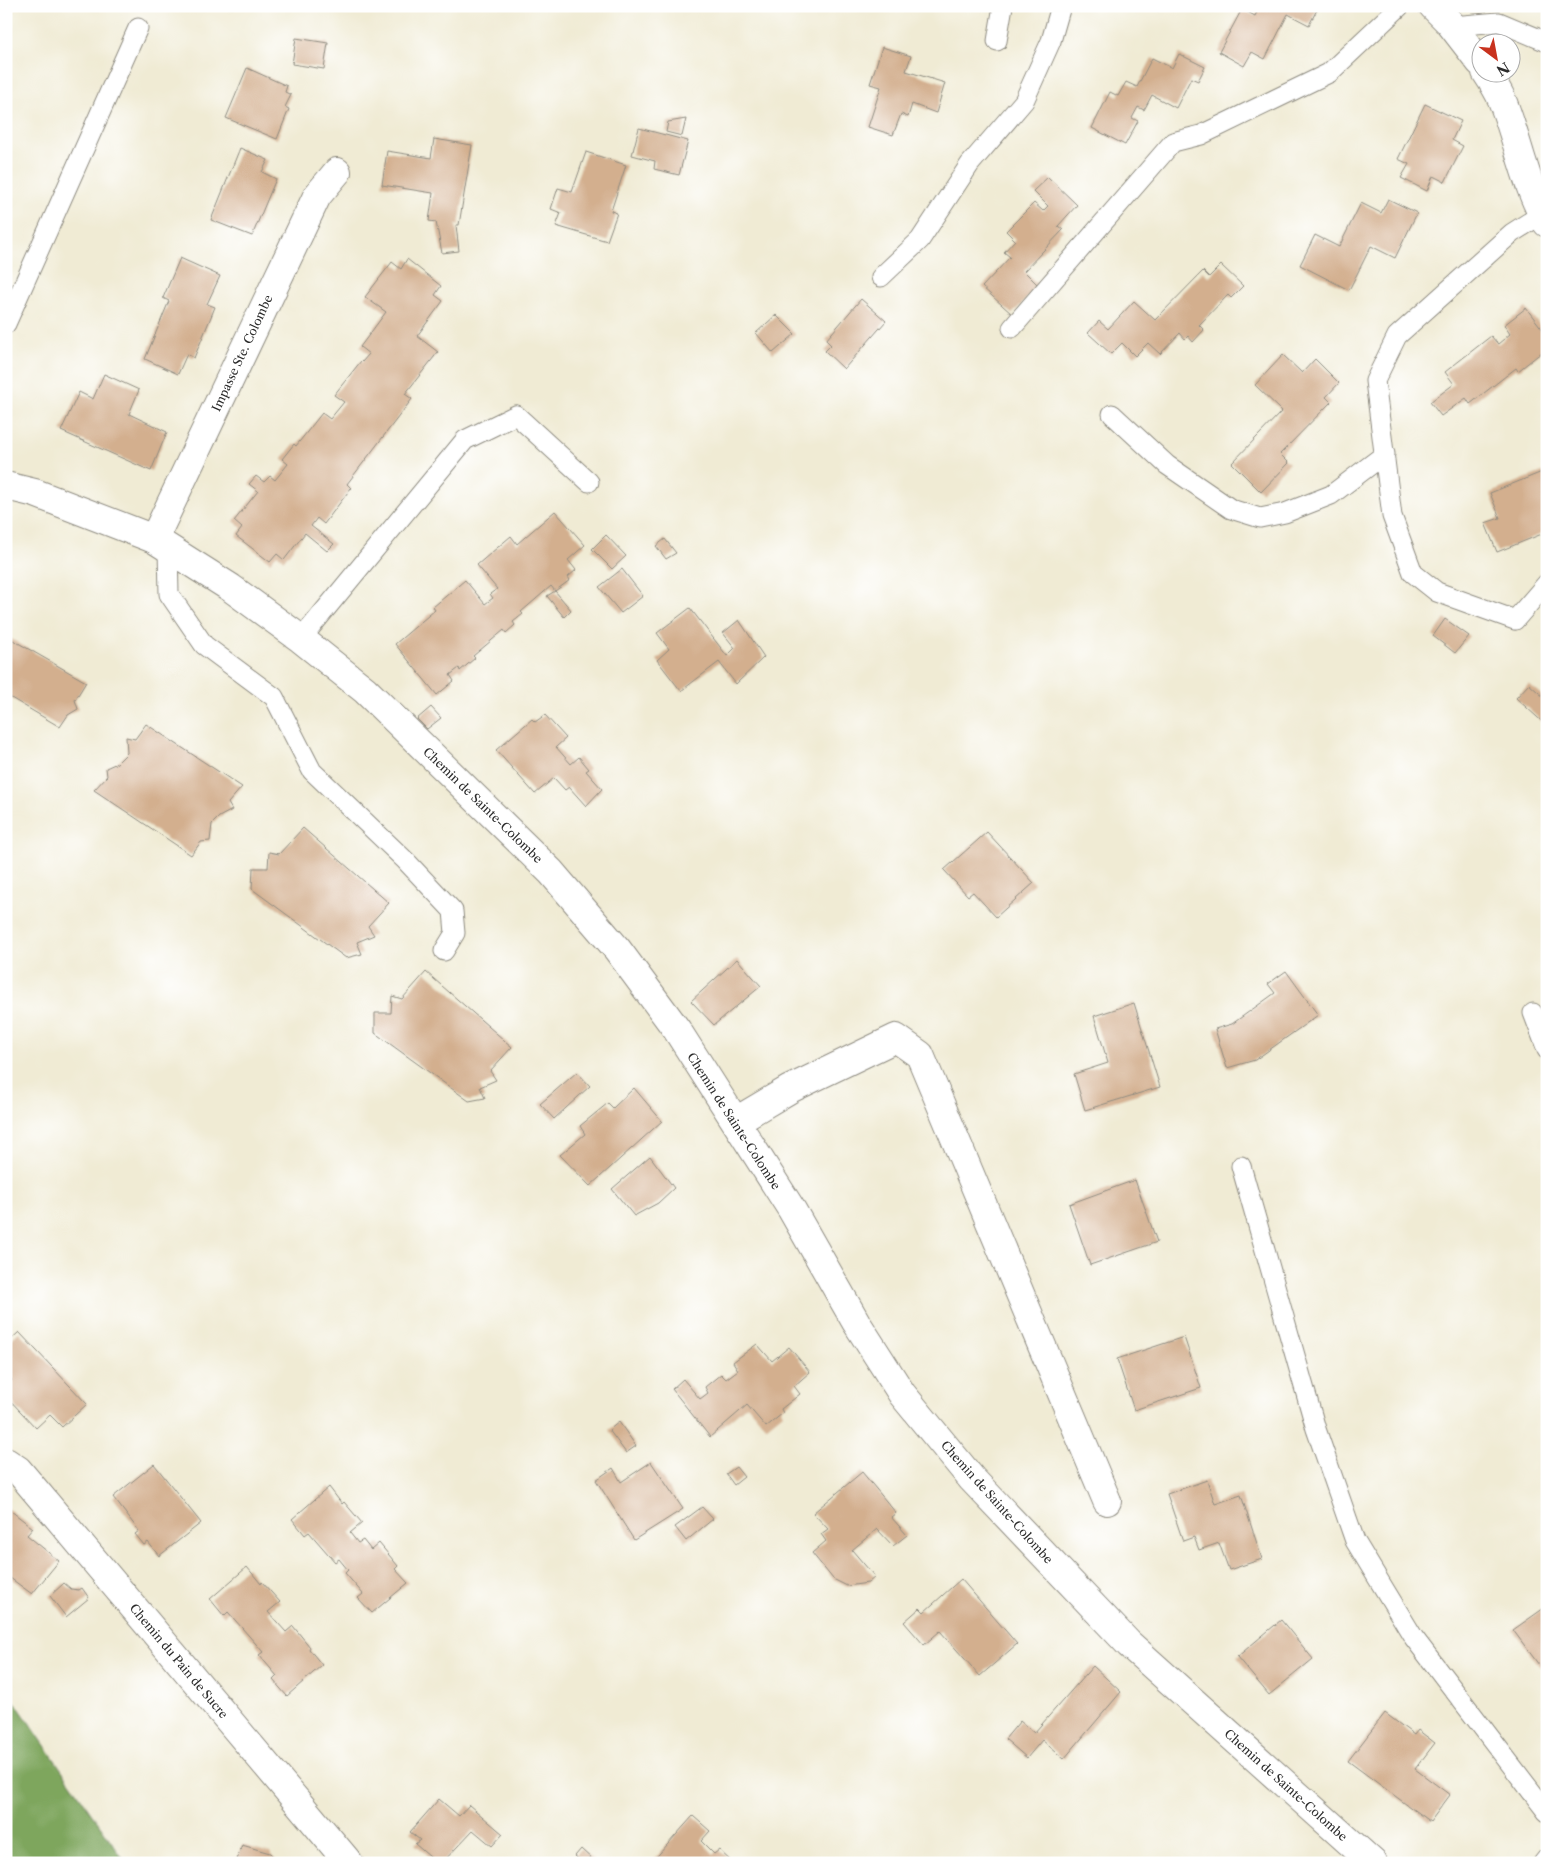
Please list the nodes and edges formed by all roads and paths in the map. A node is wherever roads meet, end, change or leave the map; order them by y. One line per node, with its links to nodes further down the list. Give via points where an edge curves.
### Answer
1 (1003, 6): 7 (lane)
2 (1061, 6): 13 (lane, via 1051,41 1024,102 970,164 920,240)
3 (1400, 6): 15 (lane, via 1330,73 1200,135 1173,142)
4 (1432, 6): 5 (street)
5 (1452, 26): 8 (lane, via 1499,22); 9 (street)
6 (138, 28): 14 (lane)
7 (997, 41)
8 (1547, 42)
9 (1470, 49)
10 (1492, 82): 12 (street, via 1501,97 1527,179)
11 (338, 172): 20 (street, Impasse Ste. Colombe, via 317,196)
12 (1544, 218): 17 (lane, via 1512,233 1397,336 1376,381)
13 (881, 277)
14 (6, 324)
15 (1012, 328)
16 (1112, 414): 17 (lane, via 1166,465 1231,509 1260,518 1285,514 1331,495)
17 (1384, 454): 21 (lane, via 1392,516 1413,573 1437,592 1515,620)
18 (589, 482): 22 (lane, via 516,415 465,440)
19 (6, 486): 20 (street, Chemin de Sainte-Colombe, via 34,493)
20 (161, 544): 22 (street, Chemin de Sainte-Colombe, via 231,588); 23 (lane, via 169,594 204,645 274,697 312,770 406,860 453,911 455,933)
21 (1547, 583)
22 (301, 639): 26 (street, Chemin de Sainte-Colombe, via 365,690 551,872 622,956 677,1030)
23 (444, 951)
24 (1533, 1013): 25 (lane)
25 (1547, 1050)
26 (736, 1121): 29 (street, via 790,1089 896,1038 920,1055); 33 (street, Chemin de Sainte-Colombe, via 902,1394 972,1479 1129,1644)
27 (1241, 1166): 30 (lane, via 1316,1429 1356,1542 1414,1638)
28 (6, 1462): 32 (street, Chemin du Pain de Sucre, via 18,1470)
29 (1107, 1501)
30 (1547, 1812)
31 (1547, 1858): 34 (lane)
32 (349, 1863)
33 (1373, 1863)
34 (1543, 1863)

